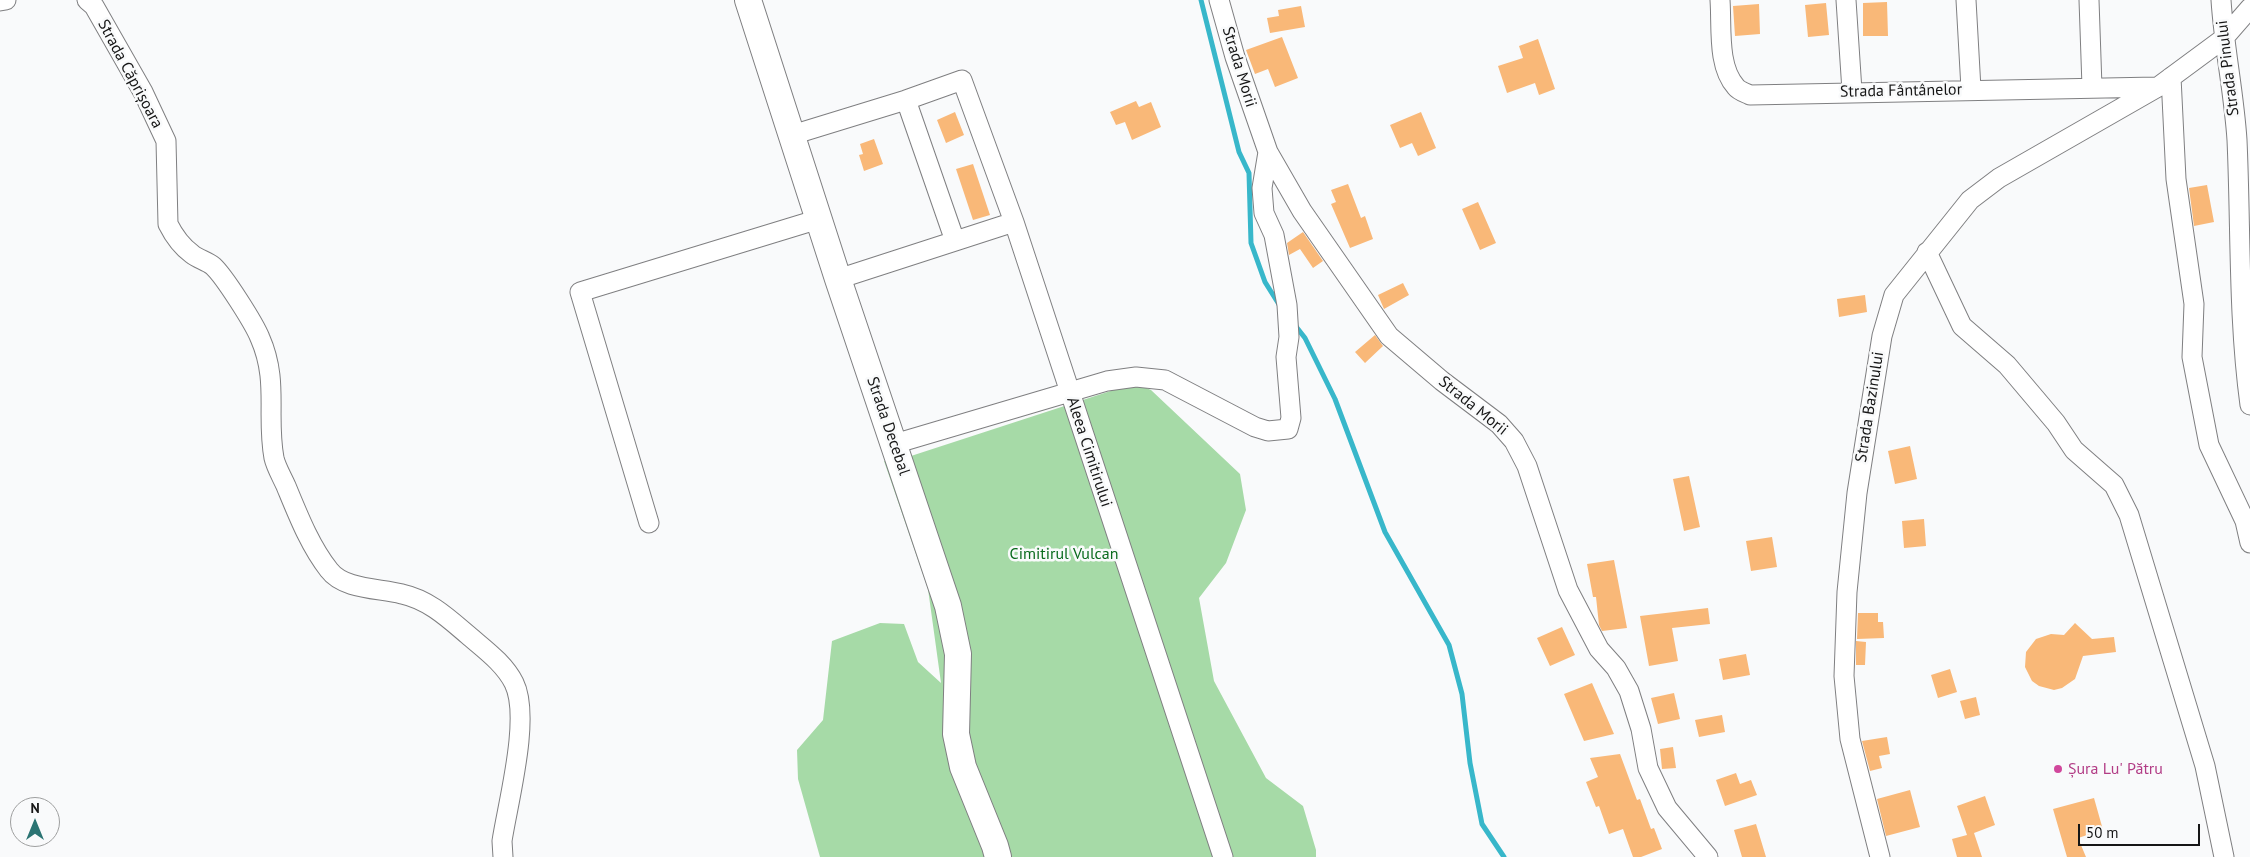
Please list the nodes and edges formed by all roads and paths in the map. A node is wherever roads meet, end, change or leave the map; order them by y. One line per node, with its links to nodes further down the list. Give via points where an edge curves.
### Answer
1 (6, 0): 10 (street)
2 (87, 0): 32 (street, Strada Căprișoara, via 94,6 143,92 166,141 168,224 173,235 192,254 212,266 260,337 270,362 274,459 304,528 330,572 345,582 404,594 425,602 501,664 513,680 520,709 518,746 502,841)
3 (748, 0): 18 (street, Strada Decebal)
4 (1219, 0): 19 (street, Strada Morii)
5 (1720, 0): 16 (street, Strada Fântânelor, via 1723,55 1728,74 1737,88 1750,94)
6 (1846, 0): 16 (street)
7 (1966, 0): 15 (street)
8 (2089, 0): 14 (street)
9 (2221, 0): 12 (street, Strada Pinului)
10 (0, 1)
11 (2245, 9): 12 (street, Strada Bazinului)
12 (2223, 39): 13 (street, Strada Bazinului); 20 (street, Strada Pinului)
13 (2164, 82): 14 (street, Strada Fântânelor); 24 (street, Strada Bazinului, via 1999,178 1970,200); 29 (street, via 2194,304 2192,357 2209,445)
14 (2092, 87): 15 (street, Strada Fântânelor)
15 (1971, 89): 16 (street, Strada Fântânelor)
16 (1852, 91)
17 (906, 100): 18 (street); 22 (street, Aleea Cimitirului, via 962,80); 23 (street)
18 (792, 135): 21 (street, Strada Decebal)
19 (1268, 152): 26 (street, via 1262,188 1264,213 1274,235 1287,305 1289,337 1286,357 1291,418 1288,429 1268,431 1255,427 1165,380 1150,377 1124,378); 35 (street, Strada Morii, via 1302,211 1389,336 1499,424 1514,441 1527,466 1568,590 1599,649 1616,668 1629,691 1641,729 1648,768 1667,808)
20 (2244, 195): 27 (street, Strada Pinului, via 2239,258)
21 (819, 219): 25 (street, Strada Decebal); 30 (street, via 580,292)
22 (1014, 222): 23 (street); 26 (street, Aleea Cimitirului)
23 (955, 241): 25 (street)
24 (1927, 252): 36 (street, Strada Bazinului, via 1894,295 1882,336 1856,493 1846,592 1844,676 1850,739); 37 (street, via 1962,326 2007,365 2056,423 2074,450 2114,485 2129,515 2204,766)
25 (838, 279): 28 (street, Strada Decebal)
26 (1070, 392): 28 (street); 34 (street, Aleea Cimitirului)
27 (2250, 405)
28 (894, 444): 33 (street, Strada Decebal, via 948,606 958,654 956,734 963,767)
29 (2247, 520): 31 (street)
30 (649, 524)
31 (2250, 542)
32 (504, 857)
33 (998, 857)
34 (1223, 857)
35 (1708, 857)
36 (1880, 857)
37 (2224, 857)

